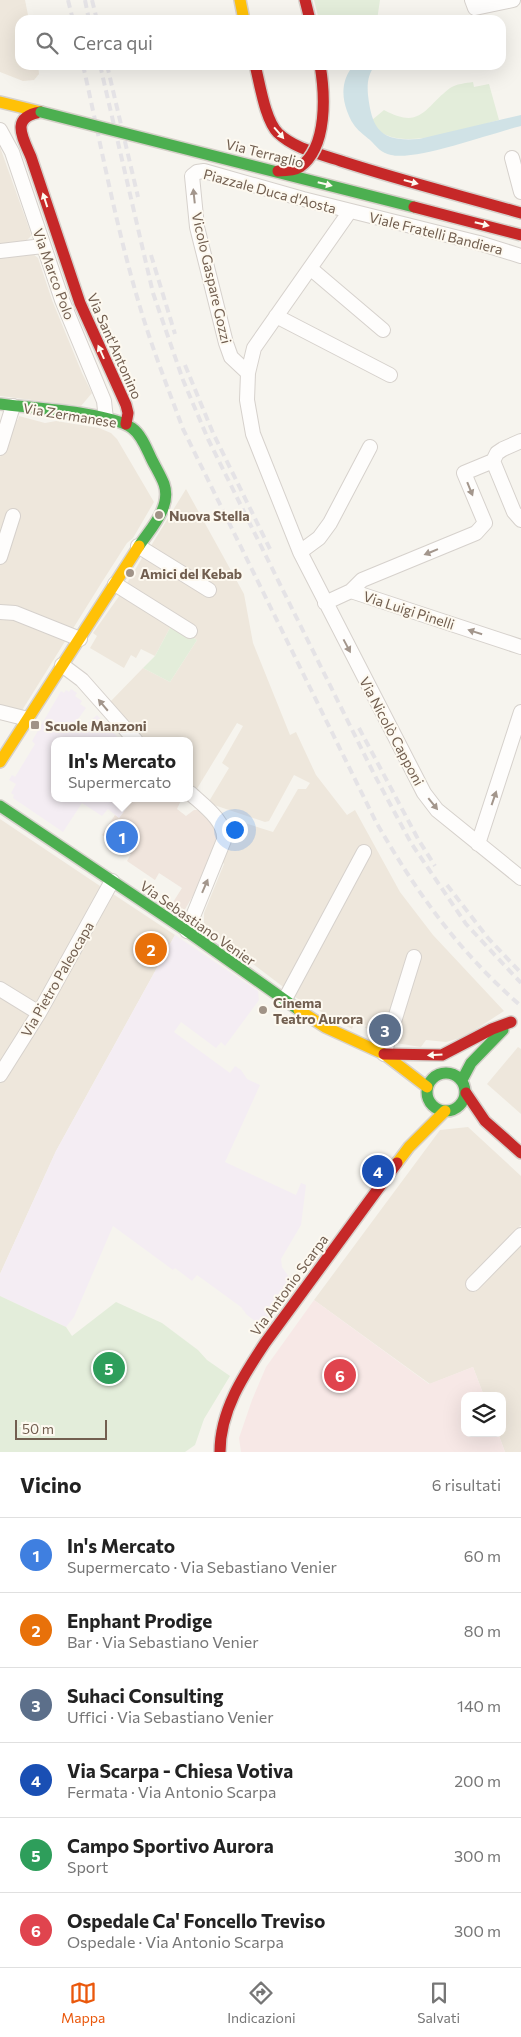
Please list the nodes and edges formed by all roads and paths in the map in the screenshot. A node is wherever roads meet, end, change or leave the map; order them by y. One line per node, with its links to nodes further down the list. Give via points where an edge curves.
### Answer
1 (240, 0): 5 (street)
2 (305, 0): 6 (street)
3 (513, 0): 4 (street)
4 (473, 4)
5 (243, 15)
6 (309, 15)
7 (256, 70): 17 (street, one-way to 17, via 267,112 277,132 293,145)
8 (321, 70): 13 (street, Piazzale Duca d'Aosta, bridge, via 324,104 315,150 300,167)
9 (0, 102): 10 (street, Via Terraglio)
10 (41, 112): 13 (street, Via Terraglio, bridge); 29 (street, Via Sant'Antonino, one-way to 10, via 128,413 122,396 80,303 31,156 22,138 20,128 23,120 28,115)
11 (0, 130): 19 (street, Via Marco Polo, via 12,152)
12 (512, 158): 15 (street)
13 (278, 171): 18 (street, Via Terraglio, one-way to 18, bridge)
14 (192, 176): 16 (street, Piazzale Duca d'Aosta, via 204,171); 25 (street, Vicolo Gaspare Gozzi, one-way to 14, via 231,357 226,343 197,227)
15 (521, 192)
16 (350, 211): 21 (street, Viale Fratelli Bandiera); 22 (street)
17 (521, 213)
18 (521, 235)
19 (43, 246): 20 (street); 28 (street, Via Marco Polo, via 104,401)
20 (0, 251)
21 (521, 256)
22 (310, 268): 23 (street); 24 (street)
23 (276, 316): 25 (street, via 254,348); 26 (street)
24 (383, 330)
25 (248, 373): 37 (street, via 247,400 253,434)
26 (390, 375)
27 (7, 405): 28 (street, Via Zermanese); 32 (street, Via Zermanese)
28 (106, 419): 29 (street, Via Zermanese)
29 (126, 424): 36 (street, via 142,442 167,492 164,506)
30 (521, 441): 33 (street, via 497,453)
31 (370, 447): 37 (street, via 330,523 319,538)
32 (0, 448)
33 (492, 461): 35 (street, via 514,512); 41 (street, one-way to 41, via 464,473 484,523 476,533 362,580)
34 (13, 516): 38 (street)
35 (521, 520)
36 (138, 546): 39 (street); 40 (street)
37 (300, 552): 42 (street)
38 (0, 557)
39 (115, 584): 44 (street); 45 (street)
40 (209, 590)
41 (351, 591): 42 (street, Via Luigi Pinelli); 46 (street, Via Luigi Pinelli, one-way to 41)
42 (325, 603): 55 (street, Via Nicolò Capponi, one-way to 55, via 424,793 437,810)
43 (0, 612): 45 (street, via 15,613)
44 (190, 631)
45 (80, 639): 47 (street)
46 (521, 647)
47 (62, 665): 50 (street); 51 (street, one-way to 47, via 82,680)
48 (0, 712): 50 (street)
49 (521, 712): 55 (street, one-way to 49)
50 (28, 719): 52 (street)
51 (132, 737)
52 (0, 762)
53 (193, 796): 59 (street, one-way to 53, via 225,833 214,816)
54 (0, 806): 58 (street, Via Sebastiano Venier)
55 (478, 844): 57 (street)
56 (364, 852): 62 (street)
57 (521, 878)
58 (112, 881): 59 (street, Via Sebastiano Venier); 63 (street, Via Pietro Paleocapa)
59 (187, 931): 62 (street, Via Sebastiano Venier)
60 (414, 957): 65 (street)
61 (0, 989): 63 (street)
62 (284, 1002): 65 (street, Via Sebastiano Venier, via 325,1027)
63 (39, 1013): 67 (street, Via Pietro Paleocapa)
64 (511, 1022): 65 (street, one-way to 65, via 442,1054); 66 (street, via 470,1048); 68 (street, via 471,1063)
65 (384, 1054): 66 (street, Via Sebastiano Venier); 69 (street, Via Sebastiano Venier)
66 (443, 1073): 68 (street, Via Sebastiano Venier, via 455,1074); 69 (street, via 434,1077)
67 (0, 1075)
68 (462, 1080): 70 (street)
69 (428, 1087): 71 (street)
70 (466, 1093): 72 (street, via 461,1105); 73 (street)
71 (430, 1102): 72 (street, via 438,1110); 74 (street, Via Antonio Scarpa)
72 (450, 1110): 73 (street); 74 (street, Via Antonio Scarpa)
73 (485, 1121): 75 (street)
74 (409, 1147): 78 (street, Via Antonio Scarpa, via 248,1368 226,1414)
75 (521, 1154)
76 (521, 1235): 77 (street)
77 (473, 1284)
78 (217, 1450)

